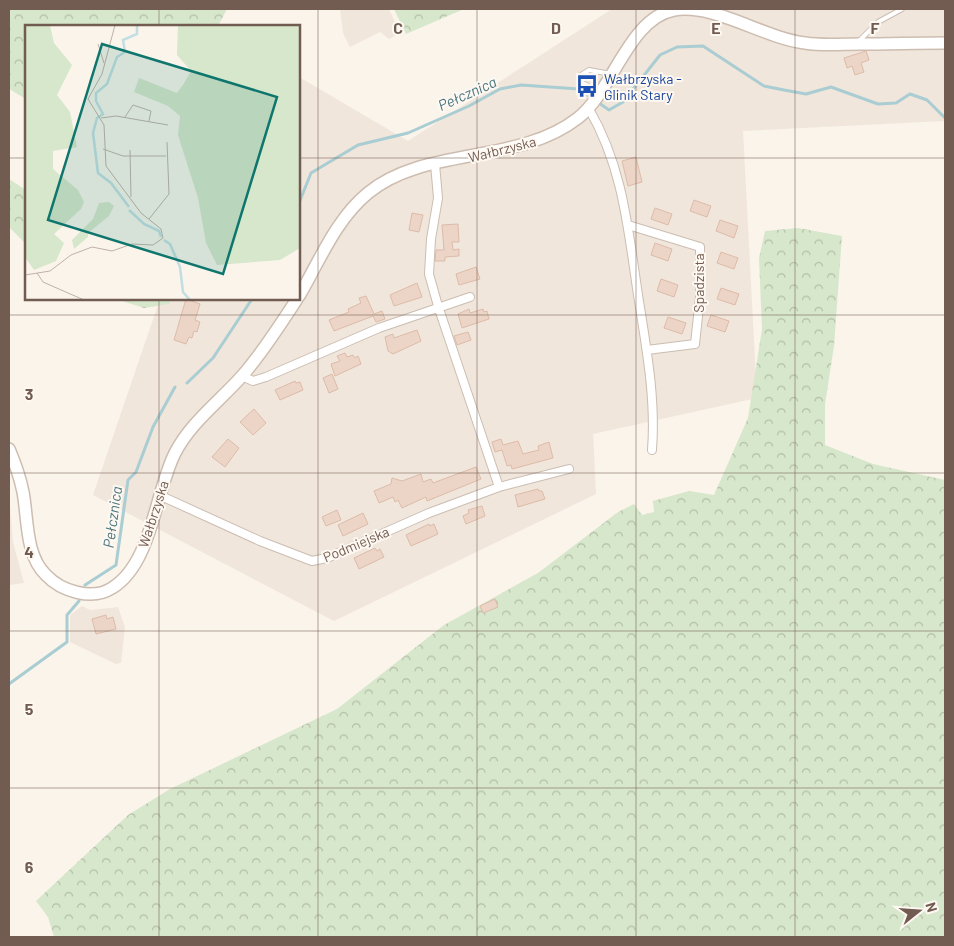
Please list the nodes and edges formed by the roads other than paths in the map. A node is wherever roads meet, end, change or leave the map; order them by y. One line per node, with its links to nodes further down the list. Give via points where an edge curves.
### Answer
1 (902, 9): 3 (lane, via 878,22)
2 (945, 43): 3 (main road, Wałbrzyska)
3 (856, 44): 4 (main road, Wałbrzyska, via 805,44 696,10 682,9 661,15 647,24)
4 (613, 74): 5 (main road, Wałbrzyska); 5 (lane, via 589,70 581,75 581,82)
5 (600, 94): 6 (main road, Wałbrzyska)
6 (590, 107): 7 (main road, Wałbrzyska, via 558,132 531,143); 8 (street, via 620,180)
7 (435, 164): 9 (main road, Wałbrzyska, via 388,180 361,199 344,220); 12 (street, via 438,198 431,239 430,274)
8 (628, 225): 13 (street); 13 (street, Spadzista, via 700,247 700,297 695,344)
9 (300, 295)
10 (470, 297): 12 (street)
11 (297, 300): 14 (main road, Wałbrzyska)
12 (438, 306): 14 (street, via 266,377 253,381); 18 (street)
13 (647, 350): 16 (street, via 652,396)
14 (242, 376): 19 (main road, Wałbrzyska, via 191,429 176,452)
15 (9, 449): 19 (main road, Wałbrzyska, via 23,492 35,560 44,574 72,590 98,593 120,582 142,550)
16 (652, 450)
17 (569, 469): 18 (street, Podmiejska)
18 (499, 487): 19 (street, Podmiejska, via 428,513 327,558 312,561)
19 (159, 495)

